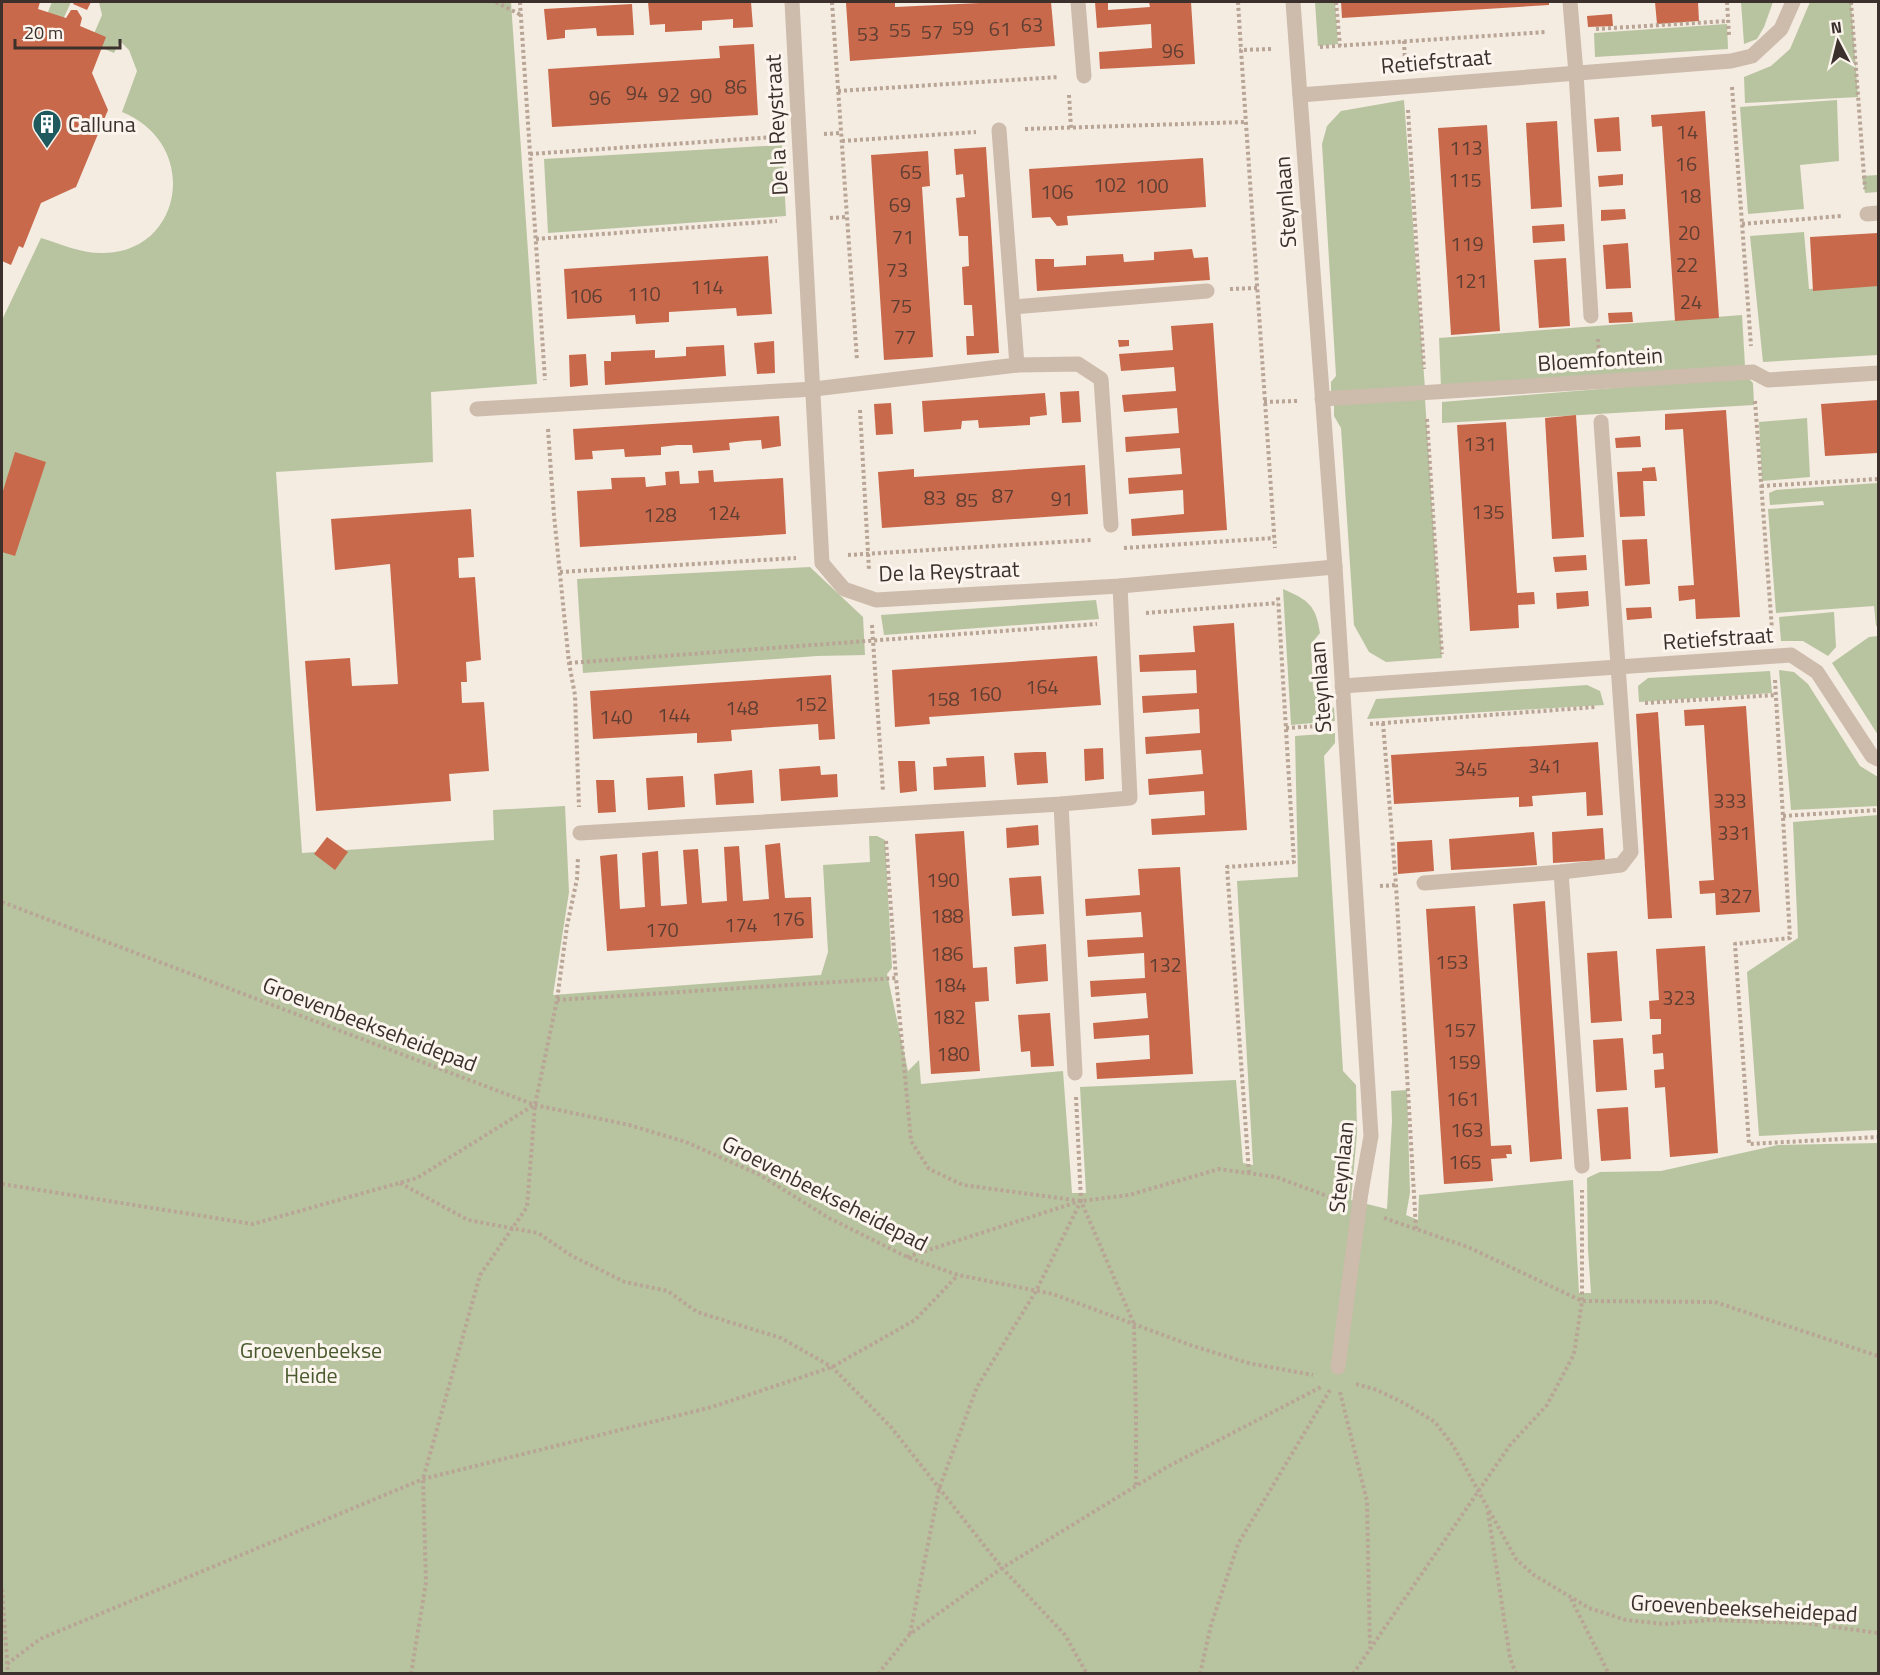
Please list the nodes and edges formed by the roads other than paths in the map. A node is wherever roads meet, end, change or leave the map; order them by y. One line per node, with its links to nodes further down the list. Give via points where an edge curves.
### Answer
1 (792, 2): 15 (street, De la Reystraat)
2 (1078, 2): 7 (street)
3 (1293, 2): 8 (street, Steynlaan)
4 (1570, 2): 6 (street)
5 (1793, 2): 6 (street, Retiefstraat, via 1782,29 1752,56)
6 (1576, 73): 8 (street, Retiefstraat); 12 (street)
7 (1084, 76)
8 (1300, 95): 16 (street, Steynlaan)
9 (999, 130): 11 (street)
10 (1207, 291): 11 (street)
11 (1012, 307): 13 (street)
12 (1591, 316)
13 (1017, 365): 15 (street); 19 (street, via 1078,364 1101,379)
14 (1878, 373): 16 (street, Bloemfontein, via 1768,380 1753,372)
15 (814, 389): 17 (street); 21 (street, De la Reystraat, via 822,563 844,589 876,600)
16 (1322, 399): 20 (street, Steynlaan)
17 (477, 409)
18 (1601, 422): 22 (street)
19 (1111, 525)
20 (1335, 567): 21 (street, De la Reystraat); 23 (street, Steynlaan)
21 (1120, 586): 25 (street, via 1130,798)
22 (1617, 668): 23 (street, Retiefstraat); 24 (street, Retiefstraat, via 1791,655 1817,672 1872,756); 27 (street, via 1631,852 1621,865)
23 (1342, 686): 31 (street, Steynlaan, via 1371,1136)
24 (1878, 759)
25 (1061, 804): 26 (street); 29 (street)
26 (579, 833)
27 (1561, 872): 28 (street); 30 (street)
28 (1424, 883)
29 (1075, 1073)
30 (1582, 1166)
31 (1338, 1367)

